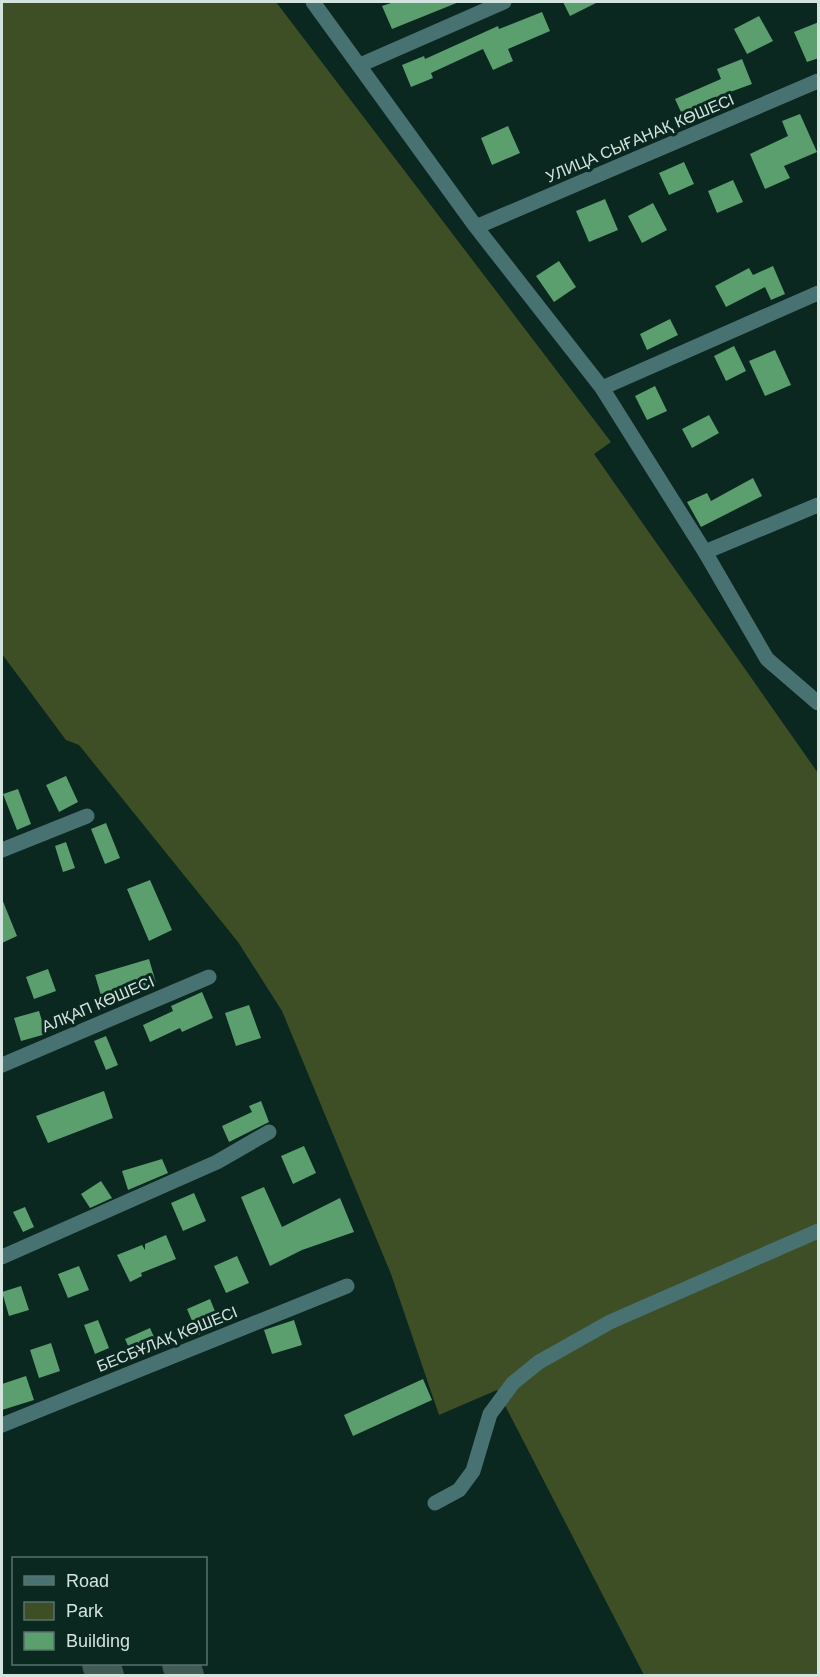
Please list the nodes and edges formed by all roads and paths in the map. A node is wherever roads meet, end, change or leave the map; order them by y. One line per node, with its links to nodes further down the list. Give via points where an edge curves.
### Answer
1 (313, 2): 3 (street)
2 (504, 2): 3 (street)
3 (360, 64): 5 (street)
4 (819, 81): 5 (street, УЛИЦА СЫҒАНАҚ КӨШЕСІ)
5 (476, 227): 7 (street)
6 (819, 293): 7 (street)
7 (602, 388): 9 (street)
8 (819, 505): 9 (street)
9 (705, 552): 10 (street, via 767,659)
10 (819, 703)
11 (87, 816): 12 (street)
12 (2, 850)
13 (209, 977): 14 (street, АЛҚАП КӨШЕСІ)
14 (2, 1065)
15 (269, 1132): 17 (street, via 217,1161)
16 (819, 1232): 20 (street, via 610,1322 539,1362 513,1383 490,1414 473,1471 459,1490)
17 (2, 1257)
18 (347, 1286): 19 (street, БЕСБҰЛАҚ КӨШЕСІ)
19 (2, 1425)
20 (435, 1503)

